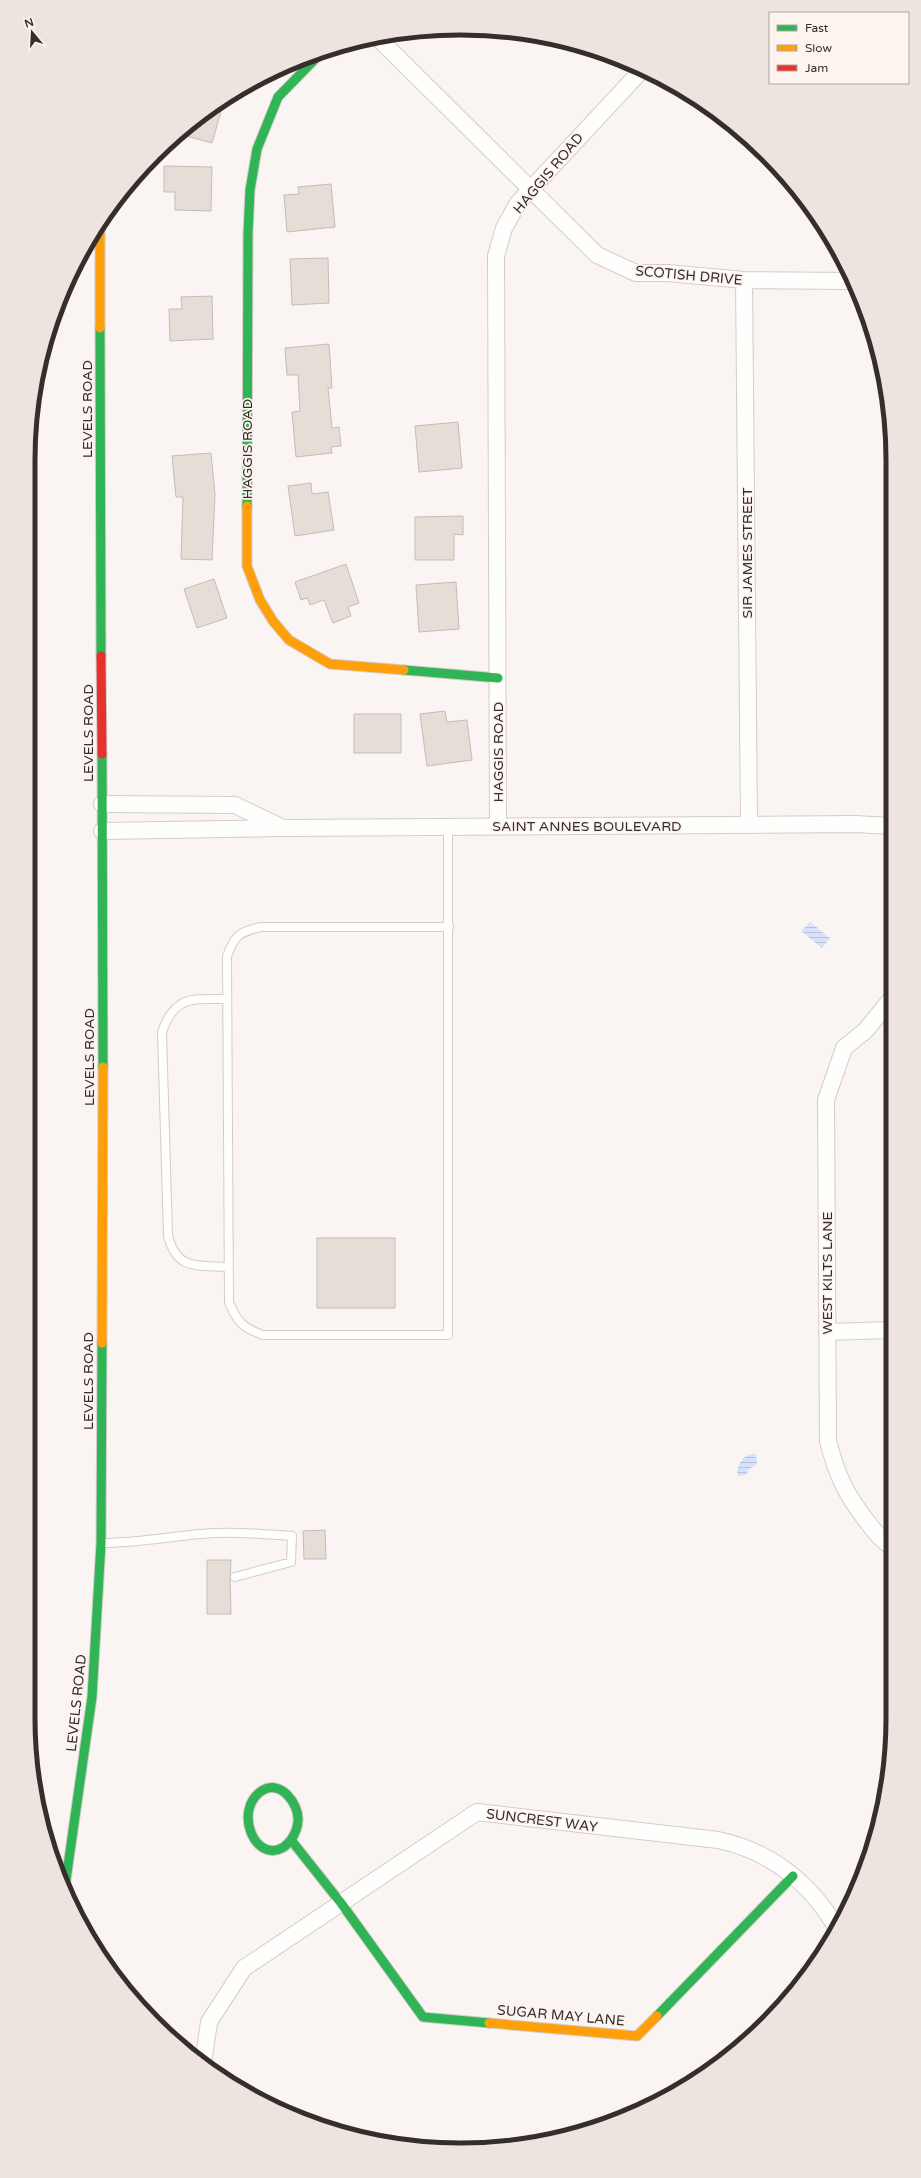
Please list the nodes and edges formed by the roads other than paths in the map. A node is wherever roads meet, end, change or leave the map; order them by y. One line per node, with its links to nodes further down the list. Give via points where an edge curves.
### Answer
1 (382, 42): 4 (street, SCOTISH DRIVE)
2 (311, 63): 8 (street, HAGGIS ROAD, via 278,97 256,148 250,190 247,566 260,600 289,640 330,664)
3 (637, 74): 4 (street, HAGGIS ROAD)
4 (530, 189): 6 (street, SCOTISH DRIVE, via 597,255 636,273 668,273); 8 (street, HAGGIS ROAD, via 518,203 504,228 496,256)
5 (100, 235): 9 (street, LEVELS ROAD)
6 (744, 280): 7 (street, SCOTISH DRIVE); 10 (street, SIR JAMES STREET)
7 (846, 281)
8 (498, 678): 11 (street, HAGGIS ROAD)
9 (102, 804): 14 (street, SAINT ANNES BOULEVARD, via 235,805); 15 (street, LEVELS ROAD)
10 (749, 825): 11 (street, SAINT ANNES BOULEVARD); 12 (street, SAINT ANNES BOULEVARD)
11 (498, 826): 13 (street, SAINT ANNES BOULEVARD)
12 (886, 826)
13 (448, 827): 14 (street, SAINT ANNES BOULEVARD); 16 (lane)
14 (283, 828): 15 (street, SAINT ANNES BOULEVARD)
15 (102, 830): 22 (street, LEVELS ROAD)
16 (449, 927): 17 (lane, via 261,927 245,931 233,939 227,956); 19 (lane, via 448,1335 263,1335 247,1329 234,1317 229,1302)
17 (227, 999): 19 (lane); 19 (lane, via 191,998 178,1004 167,1017 162,1032 168,1236 178,1259 190,1265)
18 (886, 1005): 21 (street, WEST KILTS LANE, via 866,1030 844,1048 826,1100)
19 (228, 1267)
20 (886, 1330): 21 (street)
21 (827, 1332): 23 (street, WEST KILTS LANE, via 828,1441 836,1471 851,1501)
22 (101, 1543): 24 (lane, via 129,1543 232,1532 292,1536 291,1562); 27 (street, LEVELS ROAD, via 92,1697)
23 (886, 1544)
24 (235, 1576)
25 (291, 1840): 25 (street, via 282,1849 270,1850 258,1844 250,1832 246,1818 248,1808 252,1800 264,1789 276,1788 283,1791 296,1806 299,1825 297,1834); 28 (street)
26 (793, 1876): 28 (street, SUNCREST WAY, via 761,1854 718,1840 477,1812); 28 (street, SUGAR MAY LANE, via 637,2036 423,2017); 29 (street, SUNCREST WAY, via 816,1900)
27 (66, 1878)
28 (341, 1903): 30 (street, SUNCREST WAY, via 244,1968 209,2022)
29 (833, 1923)
30 (204, 2057)

